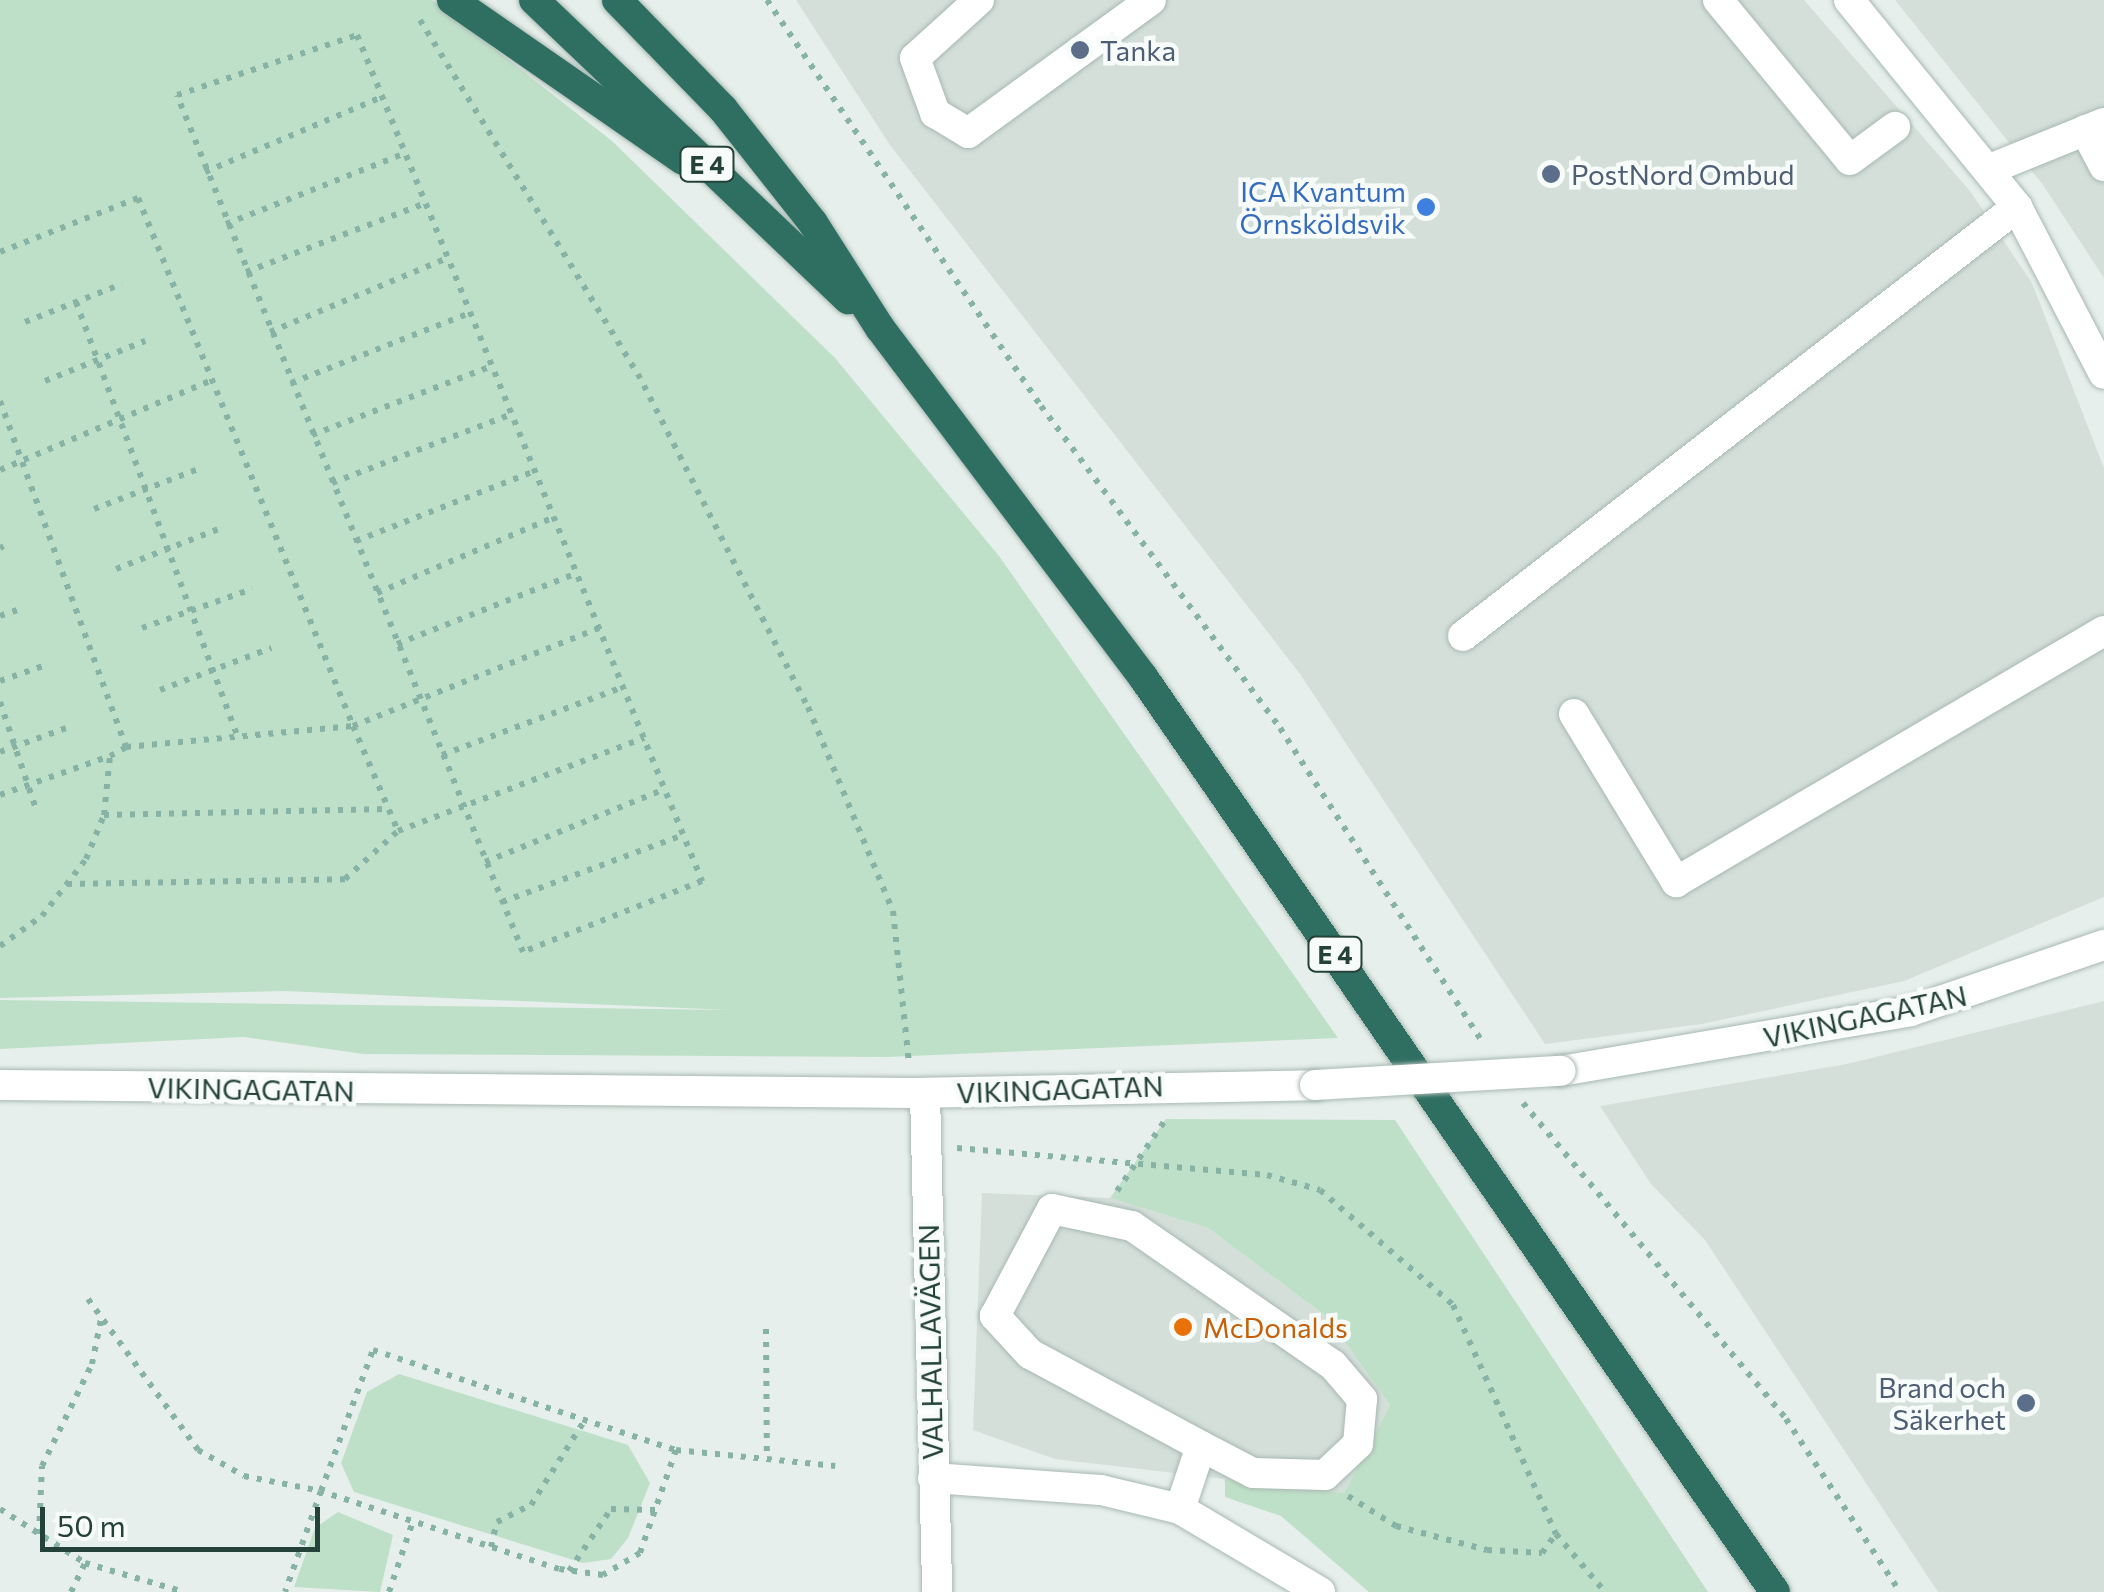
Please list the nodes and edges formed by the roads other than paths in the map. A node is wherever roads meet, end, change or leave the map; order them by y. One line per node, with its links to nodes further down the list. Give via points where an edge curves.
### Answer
1 (452, 0): 12 (highway, via 578,79)
2 (534, 0): 12 (highway, E 4)
3 (617, 0): 14 (highway, E 4, via 734,124)
4 (979, 0): 5 (street, via 915,58 936,113 968,132)
5 (1151, 0)
6 (1718, 0): 9 (street, via 1850,160)
7 (1849, 0): 11 (street)
8 (2095, 126): 10 (street); 11 (street)
9 (1895, 128)
10 (2104, 166)
11 (1990, 169): 13 (street)
12 (744, 204): 14 (highway, E 4)
13 (2017, 207): 15 (street); 17 (street)
14 (880, 328): 27 (highway, E 4, via 1144,677)
15 (2104, 374)
16 (2104, 630): 18 (street, via 1676,882)
17 (1463, 636)
18 (1574, 714)
19 (2104, 945): 21 (street, VIKINGAGATAN, bridge, via 1911,1011 1560,1071 1315,1086)
20 (0, 1085): 21 (street, VIKINGAGATAN)
21 (918, 1093): 23 (street, VALHALLAVÄGEN, via 926,1145)
22 (1201, 1446): 22 (street, via 1030,1354 995,1316 1052,1209 1132,1226 1333,1365 1362,1399 1358,1444 1325,1475 1253,1473); 24 (street)
23 (933, 1478): 24 (street, via 1066,1486); 25 (street, VALHALLAVÄGEN)
24 (1180, 1509): 26 (street)
25 (937, 1592)
26 (1320, 1592)
27 (1775, 1592)

